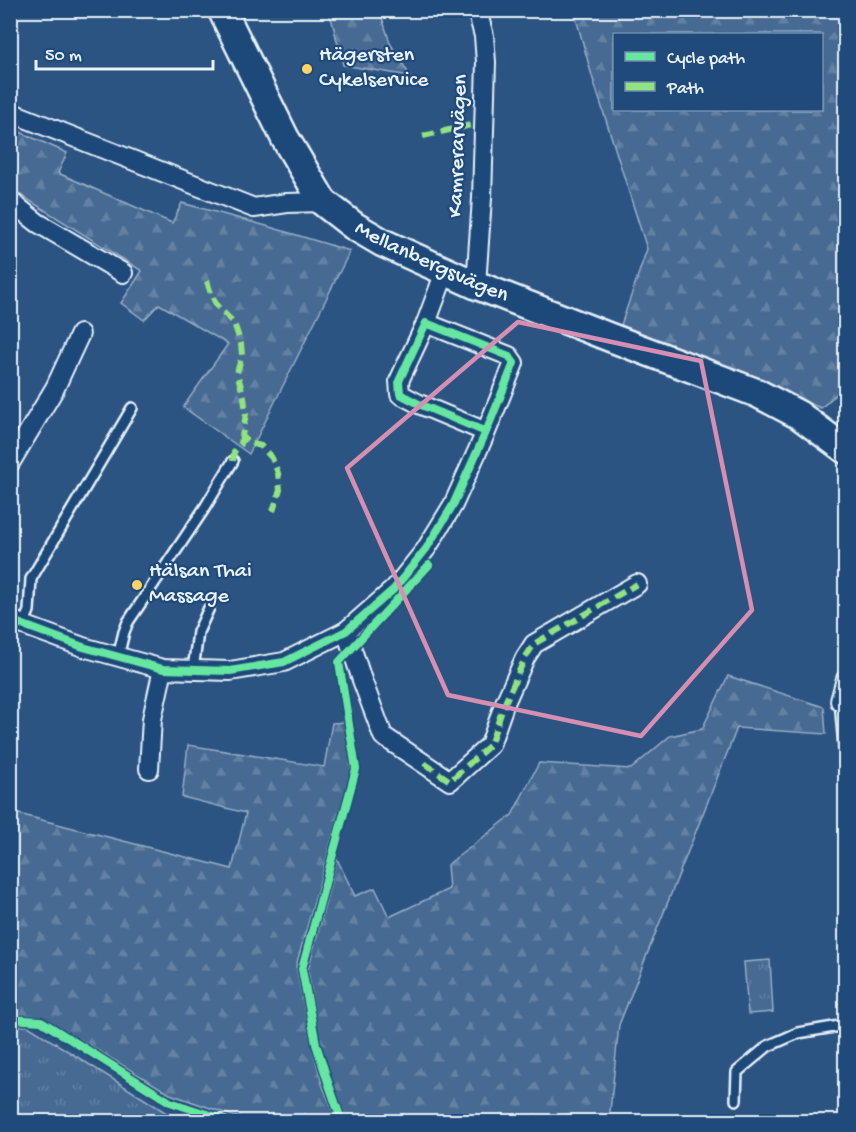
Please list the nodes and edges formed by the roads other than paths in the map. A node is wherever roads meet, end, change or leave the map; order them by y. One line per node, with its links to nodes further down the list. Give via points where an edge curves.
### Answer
1 (222, 10): 5 (street, via 285,138)
2 (477, 10): 8 (street, Kamrerarvägen, via 486,62)
3 (10, 112): 5 (street, via 254,208)
4 (10, 201): 7 (street, via 38,223)
5 (323, 202): 6 (street, Mellanbergsvägen, via 383,243)
6 (445, 272): 8 (street, Mellanbergsvägen); 9 (street)
7 (123, 273)
8 (476, 285): 13 (street, Mellanbergsvägen, via 757,393 799,415)
9 (426, 323): 12 (street, via 399,381 400,394); 12 (street, via 509,356 514,363)
10 (80, 334): 15 (street, via 55,388)
11 (132, 408): 18 (lane, via 31,579 29,611)
12 (486, 432): 19 (street, via 453,506 426,549 394,589)
13 (846, 450)
14 (233, 461): 20 (lane, via 128,622)
15 (10, 464)
16 (637, 584): 19 (street, via 534,644 504,705 490,745 450,781 383,736)
17 (209, 608): 22 (lane, via 198,632)
18 (17, 622): 20 (street)
19 (346, 631): 22 (street, via 284,662 230,670)
20 (118, 657): 21 (street)
21 (163, 669): 22 (street); 25 (street, via 152,719)
22 (193, 670)
23 (846, 679): 24 (street)
24 (840, 701): 26 (lane)
25 (149, 769)
26 (846, 769)
27 (846, 1025): 28 (lane, via 798,1033 768,1046 737,1072)
28 (736, 1100)

